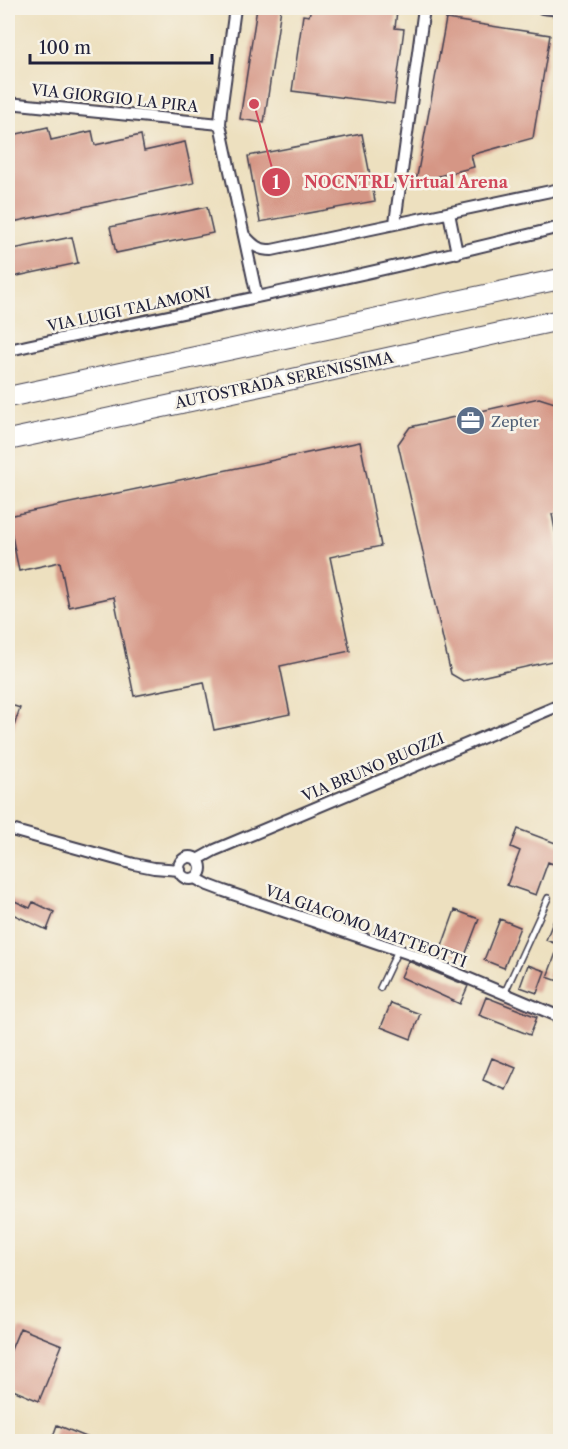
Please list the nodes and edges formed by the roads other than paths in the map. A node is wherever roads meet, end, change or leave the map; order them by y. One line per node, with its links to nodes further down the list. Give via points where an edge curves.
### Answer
1 (235, 8): 6 (street)
2 (424, 8): 9 (street)
3 (542, 8): 4 (street)
4 (561, 10)
5 (8, 103): 6 (street, VIA GIORGIO LA PIRA)
6 (220, 124): 11 (street)
7 (561, 189): 8 (street)
8 (449, 213): 9 (street); 12 (street)
9 (395, 223): 11 (street, via 272,250 262,250)
10 (561, 227): 12 (street, VIA LUIGI TALAMONI)
11 (245, 236): 14 (street)
12 (458, 253): 14 (street, VIA LUIGI TALAMONI)
13 (561, 279): 17 (highway)
14 (257, 297): 16 (street, VIA LUIGI TALAMONI)
15 (561, 320): 18 (highway, AUTOSTRADA SERENISSIMA)
16 (8, 350)
17 (8, 397)
18 (8, 440)
19 (561, 705): 21 (street, VIA BRUNO BUOZZI)
20 (8, 829): 22 (street, VIA GIACOMO MATTEOTTI, via 134,864)
21 (197, 860): 22 (street, via 186,858); 23 (street, via 201,869)
22 (180, 870): 23 (street, VIA GIACOMO MATTEOTTI, via 185,877)
23 (195, 878): 25 (street, VIA GIACOMO MATTEOTTI)
24 (548, 898): 27 (lane)
25 (398, 950): 26 (lane); 27 (street, VIA GIACOMO MATTEOTTI)
26 (380, 988)
27 (504, 994): 28 (street, VIA GIACOMO MATTEOTTI)
28 (561, 1017)

